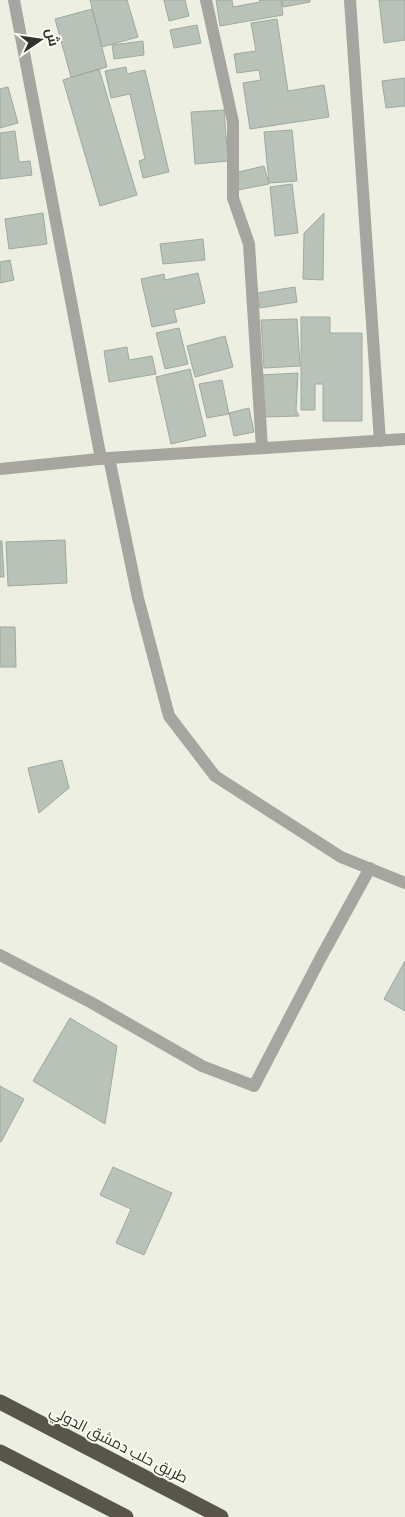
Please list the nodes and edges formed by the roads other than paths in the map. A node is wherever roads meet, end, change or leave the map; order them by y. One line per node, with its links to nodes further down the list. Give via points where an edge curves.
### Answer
1 (14, 0): 7 (street)
2 (206, 0): 6 (street, via 233,122 233,198 249,244)
3 (350, 0): 5 (street)
4 (405, 439): 5 (street)
5 (380, 441): 6 (street)
6 (262, 448): 7 (street)
7 (105, 459): 8 (street); 9 (street, via 169,716 215,776 341,857)
8 (0, 468)
9 (370, 868): 10 (street); 11 (street, via 254,1086 202,1066)
10 (405, 882)
11 (0, 955)
12 (0, 1402): 15 (highway, طريق حلب دمشق الدولي)
13 (0, 1452): 14 (highway)
14 (126, 1517)
15 (221, 1517)

